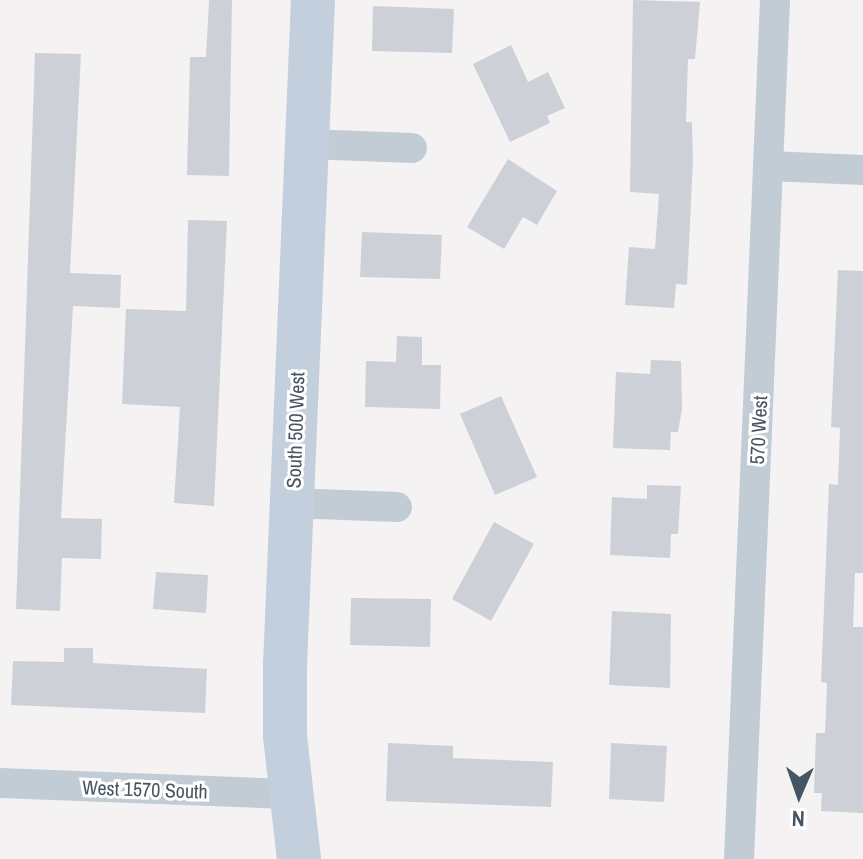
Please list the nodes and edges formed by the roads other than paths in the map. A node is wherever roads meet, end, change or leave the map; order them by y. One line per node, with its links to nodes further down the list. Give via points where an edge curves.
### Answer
1 (313, 0): 3 (main road, South 500 West)
2 (775, 0): 5 (street, 570 West)
3 (307, 144): 4 (street); 7 (main road, South 500 West)
4 (412, 148)
5 (769, 166): 6 (street); 12 (street, 570 West)
6 (863, 170)
7 (291, 503): 8 (street); 10 (main road, South 500 West, via 285,700)
8 (397, 507)
9 (0, 783): 10 (street, West 1570 South)
10 (291, 794): 11 (main road, South 500 West)
11 (299, 859)
12 (739, 859)

